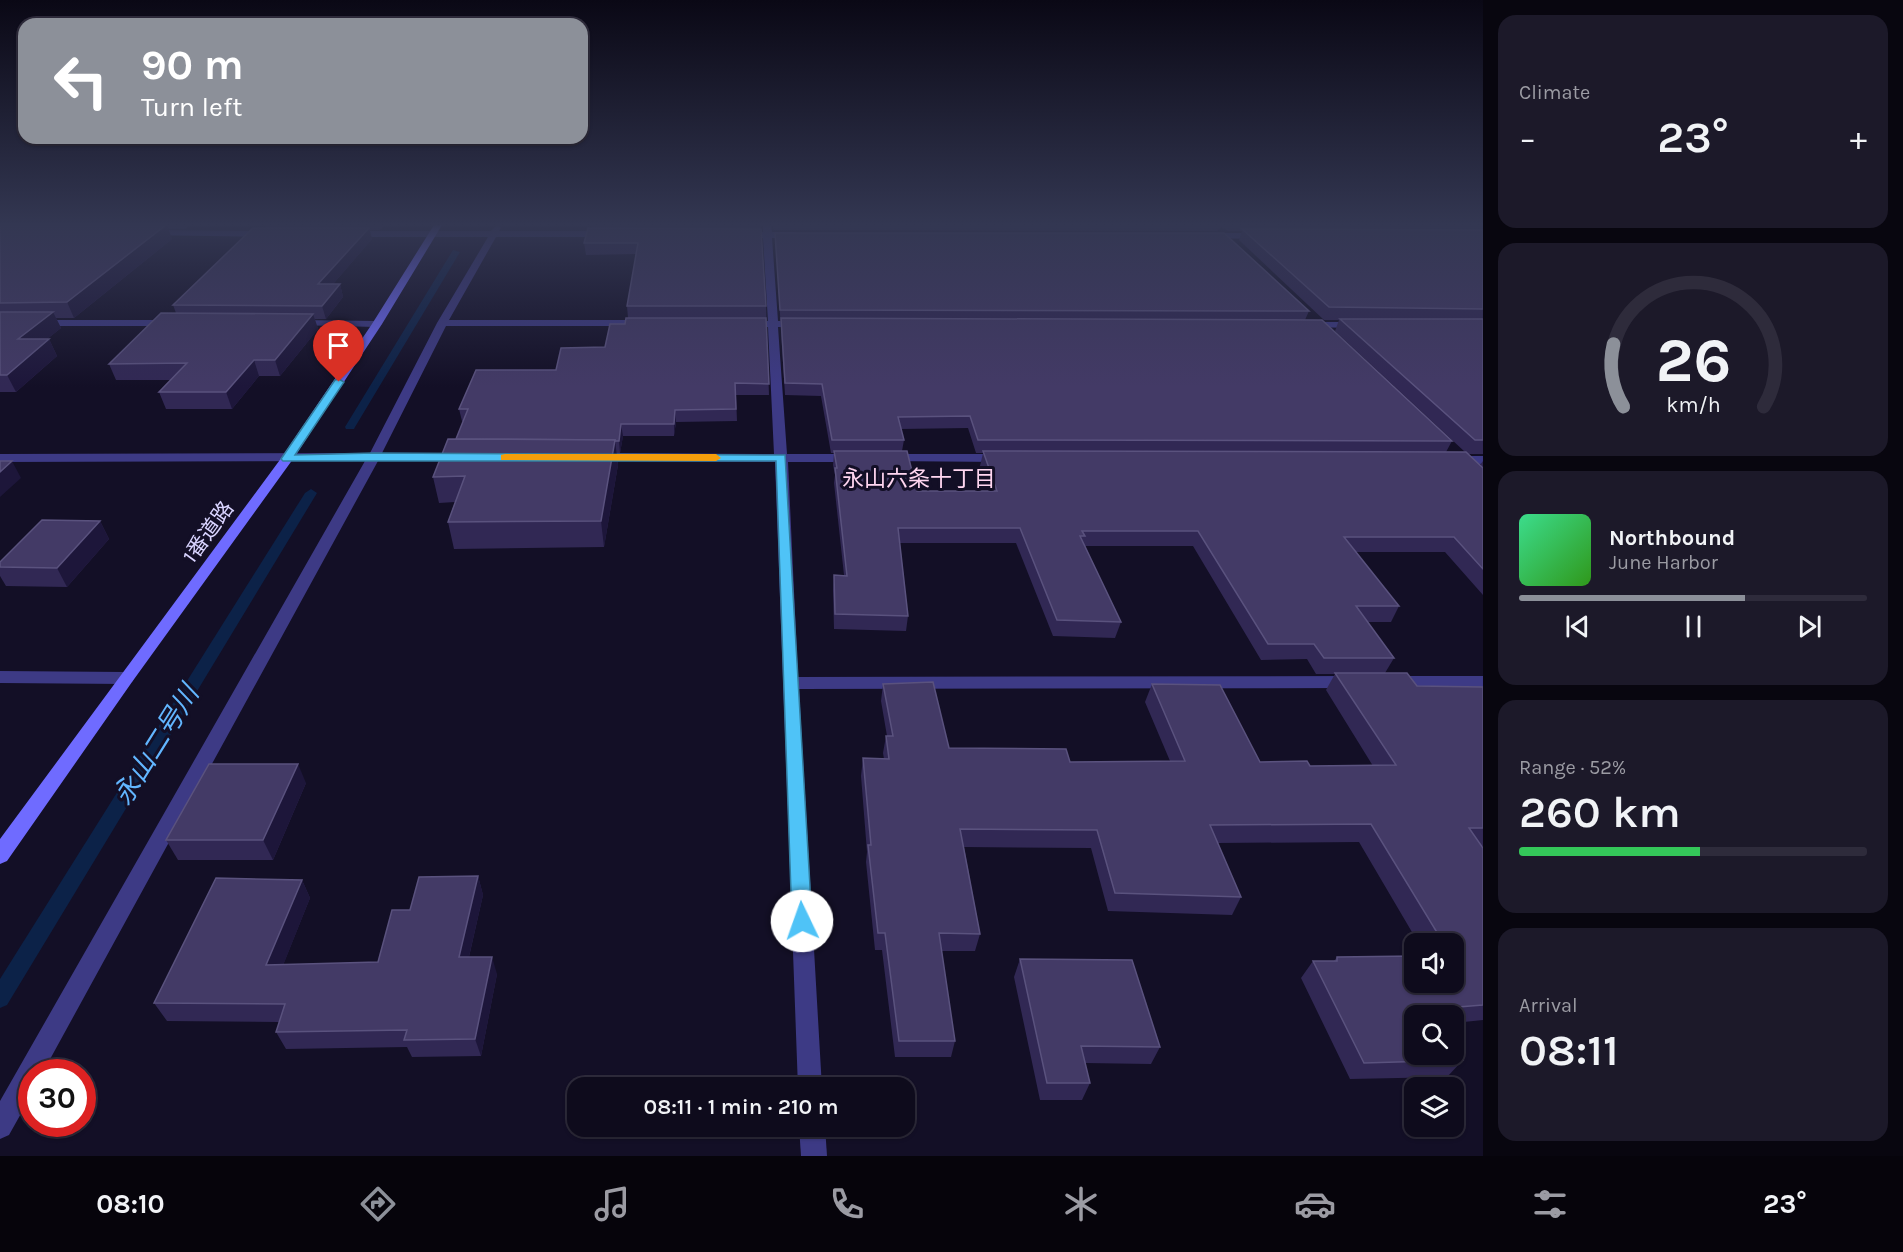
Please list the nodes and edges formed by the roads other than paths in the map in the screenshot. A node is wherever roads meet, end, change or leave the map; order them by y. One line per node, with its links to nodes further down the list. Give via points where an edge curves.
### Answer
1 (405, 279): 9 (street, 1番道路)
2 (468, 279): 7 (street)
3 (769, 279): 11 (street)
4 (0, 323): 5 (street)
5 (177, 323)
6 (283, 323): 9 (street)
7 (442, 323): 8 (street); 16 (street)
8 (654, 323)
9 (377, 324): 22 (street, 1番道路)
10 (736, 324): 11 (street)
11 (771, 324): 12 (street); 20 (street)
12 (807, 324)
13 (1296, 325): 14 (street)
14 (1367, 325)
15 (1458, 456): 23 (street); 24 (street); 25 (street)
16 (374, 457): 17 (street); 22 (street); 32 (street)
17 (470, 457)
18 (578, 457): 20 (street)
19 (0, 458): 22 (street)
20 (781, 458): 21 (street); 29 (street)
21 (1020, 458)
22 (287, 459): 27 (street, 1番道路)
23 (1438, 459)
24 (1483, 460)
25 (1476, 472)
26 (0, 677): 27 (street)
27 (126, 678): 30 (street, 1番道路)
28 (1483, 682): 29 (street)
29 (790, 683): 31 (street)
30 (0, 855)
31 (809, 1077)
32 (0, 1126)
33 (813, 1137): 34 (street)
34 (814, 1156)

